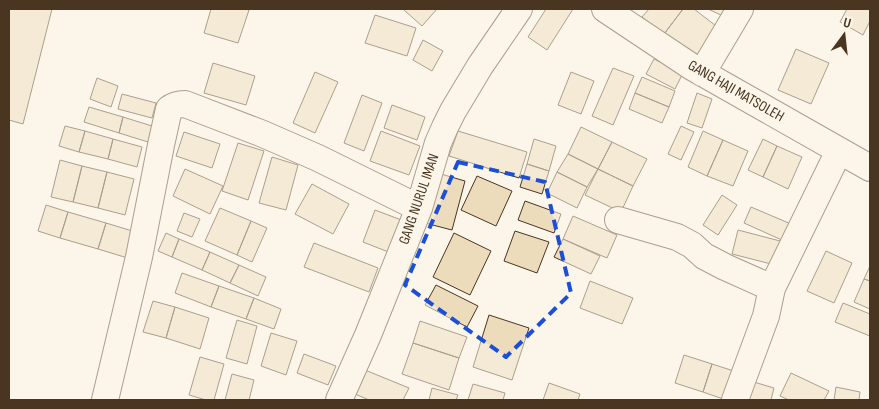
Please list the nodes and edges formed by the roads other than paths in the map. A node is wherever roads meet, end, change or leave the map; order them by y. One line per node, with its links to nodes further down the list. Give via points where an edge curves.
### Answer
1 (519, 9): 7 (street, GANG NURUL IMAN, via 452,111 438,142)
2 (605, 9): 4 (street, GANG HAJI MATSOLEH)
3 (740, 9): 4 (street)
4 (702, 73): 5 (street, GANG HAJI MATSOLEH)
5 (839, 150): 6 (street, GANG HAJI MATSOLEH); 9 (street)
6 (870, 168)
7 (419, 208): 10 (street, via 263,134 185,104 173,106 169,109); 11 (street, GANG NURUL IMAN)
8 (618, 220): 9 (street, via 677,237 704,256)
9 (772, 288): 12 (street, via 766,316)
10 (105, 400)
11 (340, 400)
12 (735, 400)

